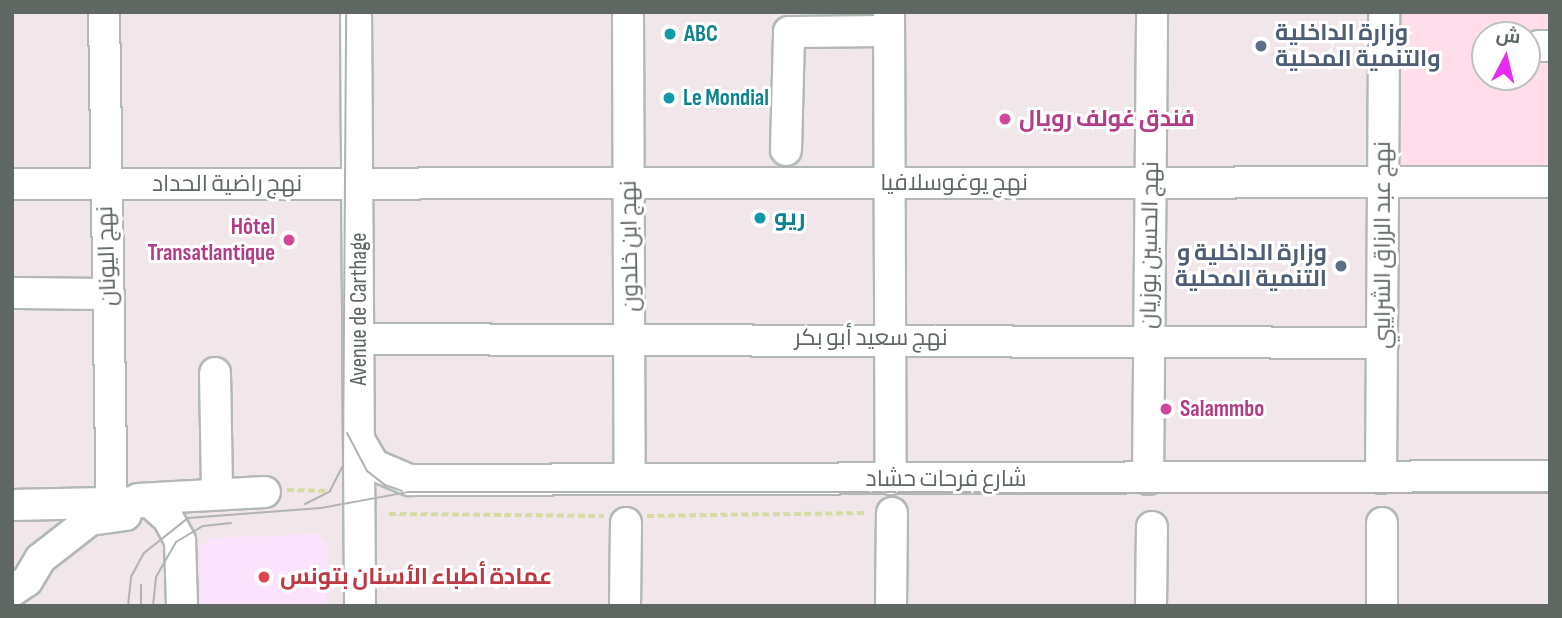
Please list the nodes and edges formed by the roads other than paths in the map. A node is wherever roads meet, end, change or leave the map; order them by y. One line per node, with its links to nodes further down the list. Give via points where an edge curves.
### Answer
1 (104, 12): 14 (street, نهج اليونان)
2 (356, 12): 9 (street, Avenue de Carthage)
3 (628, 12): 10 (street, نهج ابن خلدون)
4 (1152, 12): 12 (street, نهج الحسين بوزيان)
5 (1384, 12): 15 (street, نهج عبد الرزاق الشرايبي)
6 (889, 22): 7 (street, via 789,32); 11 (street)
7 (786, 150)
8 (1550, 182): 15 (street, نهج يوغوسلافيا)
9 (358, 183): 10 (street, نهج يوغوسلافيا); 14 (street, نهج راضية الحداد); 20 (street, Avenue de Carthage)
10 (628, 183): 11 (street, نهج يوغوسلافيا); 18 (street, نهج ابن خلدون)
11 (886, 183): 12 (street, نهج يوغوسلافيا); 19 (street)
12 (1151, 183): 15 (street, نهج يوغوسلافيا); 21 (street, نهج الحسين بوزيان)
13 (12, 184): 14 (street, نهج راضية الحداد)
14 (105, 184): 17 (street, نهج اليونان)
15 (1384, 185): 22 (street, نهج عبد الرزاق الشرايبي)
16 (12, 293): 17 (street)
17 (109, 294): 32 (street, نهج اليونان)
18 (632, 338): 19 (street, نهج سعيد أبو بكر); 20 (street, نهج سعيد أبو بكر); 29 (street, نهج ابن خلدون)
19 (889, 338): 21 (street, نهج سعيد أبو بكر); 28 (street)
20 (358, 339): 24 (street, Avenue de Carthage)
21 (1149, 340): 22 (street, نهج سعيد أبو بكر); 25 (street, نهج الحسين بوزيان)
22 (1383, 343): 27 (street, نهج عبد الرزاق الشرايبي)
23 (215, 373): 31 (street)
24 (360, 440): 29 (street, شارع فرحات حشاد, via 374,465 403,479); 42 (street, Avenue de Carthage)
25 (1148, 474): 27 (street, شارع فرحات حشاد); 28 (street, شارع فرحات حشاد)
26 (1550, 476): 27 (street, شارع فرحات حشاد)
27 (1381, 478)
28 (891, 479): 29 (street, شارع فرحات حشاد)
29 (630, 480)
30 (265, 492): 31 (street)
31 (216, 493): 32 (street)
32 (125, 499): 33 (street); 38 (street, via 155,505)
33 (12, 505)
34 (892, 513): 44 (street)
35 (623, 518): 43 (street)
36 (1382, 523): 46 (street)
37 (1152, 527): 45 (street)
38 (176, 542): 39 (street, via 149,514 96,518); 41 (street)
39 (26, 560): 40 (street, via 27,581)
40 (12, 591)
41 (182, 606)
42 (360, 606)
43 (625, 606)
44 (891, 606)
45 (1152, 606)
46 (1382, 606)

